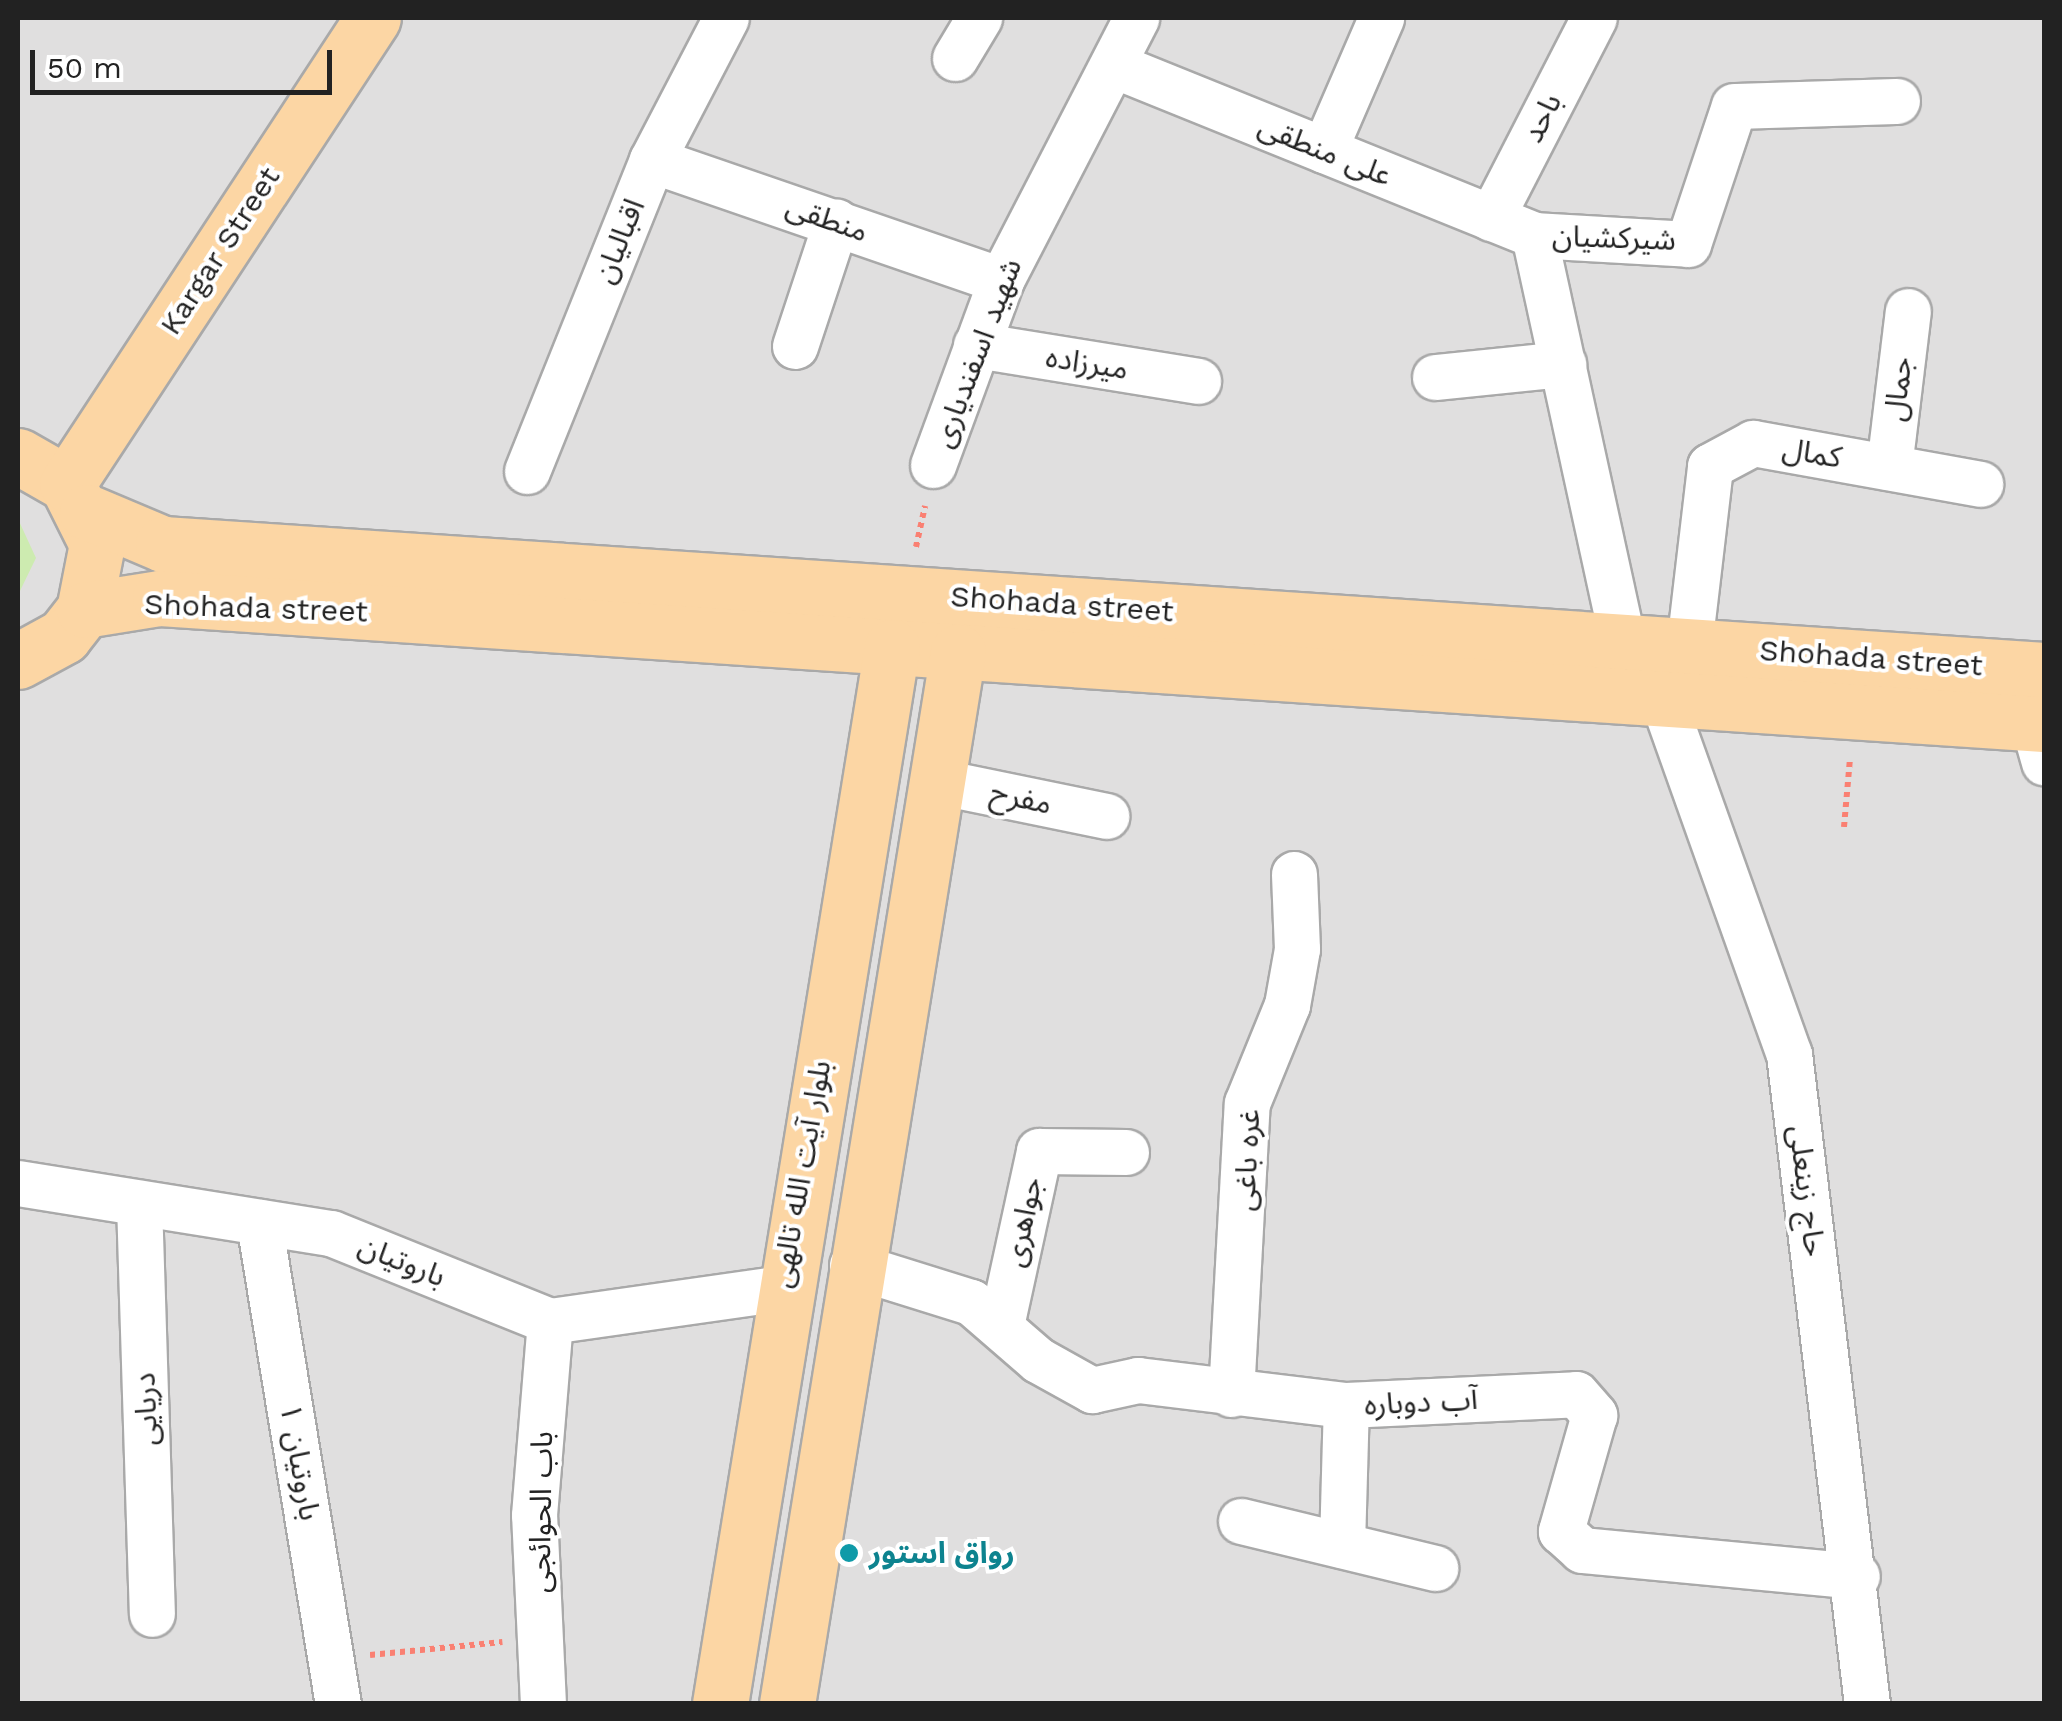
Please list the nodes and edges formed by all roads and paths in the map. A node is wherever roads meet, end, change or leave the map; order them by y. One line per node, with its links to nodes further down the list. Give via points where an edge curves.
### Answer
1 (373, 18): 27 (main road, Kargar Street)
2 (726, 18): 11 (street, اقبالیان)
3 (979, 18): 7 (street)
4 (1136, 18): 8 (street, شهید اسفندیاری)
5 (1381, 18): 10 (street)
6 (1594, 18): 12 (street, باحد)
7 (954, 58)
8 (1116, 66): 10 (street, علی منطقی); 15 (street, شهید اسفندیاری)
9 (1897, 101): 14 (street, شیرکشیان, via 1734,106 1688,244)
10 (1324, 150): 12 (street, علی منطقی)
11 (652, 160): 13 (street, منطقی); 25 (street, اقبالیان)
12 (1490, 218): 14 (street, علی منطقی)
13 (836, 222): 15 (street, منطقی); 18 (street)
14 (1534, 235): 19 (street)
15 (1001, 280): 17 (street, شهید اسفندیاری)
16 (1908, 312): 24 (street, جمال)
17 (976, 345): 21 (street, میرزاده); 23 (street, شهید اسفندیاری)
18 (795, 346)
19 (1562, 364): 20 (street); 30 (street)
20 (1435, 376)
21 (1198, 381)
22 (18, 456): 27 (main road, Shohada street)
23 (934, 465): 28 (path, شهید اسفندیاری)
24 (1889, 467): 26 (street, کمال); 31 (street, کمال, via 1753,443 1710,466)
25 (527, 471)
26 (1980, 484)
27 (77, 498): 28 (main road, Shohada street, via 163,544); 29 (main road, via 96,544)
28 (907, 594): 30 (main road, Shohada street)
29 (84, 610): 32 (main road, Shohada street, via 160,598); 34 (main road, via 64,636)
30 (1623, 642): 31 (main road, Shohada street)
31 (1689, 646): 35 (main road, Shohada street)
32 (892, 647): 33 (main road, Shohada street); 48 (main road, بلوار آیت الله تالهی)
33 (958, 652): 36 (main road, Shohada street); 39 (main road)
34 (18, 661)
35 (2044, 670)
36 (1662, 698): 37 (main road, Shohada street); 56 (street, حاج زینعلی, via 1789,1054)
37 (1854, 711): 38 (main road, Shohada street); 41 (path)
38 (2040, 736)
39 (936, 781): 40 (street, مفرح); 47 (main road)
40 (1106, 816)
41 (1844, 828)
42 (1294, 874): 51 (street, غره باغی, via 1297,949 1286,1005 1247,1103)
43 (1126, 1152): 50 (street, جواهری, via 1038,1151)
44 (18, 1184): 45 (street, باروتیان)
45 (139, 1203): 46 (street, باروتیان); 57 (street, دریایی)
46 (259, 1222): 49 (street, باروتیان, via 331,1233); 59 (street, ۱ باروتیان)
47 (852, 1264): 48 (main road); 50 (street, آب دوباره, via 916,1278); 63 (main road)
48 (781, 1288): 49 (street); 62 (main road, بلوار آیت الله تالهی)
49 (550, 1321): 58 (street, باب الحوائجی, via 534,1515)
50 (1002, 1321): 51 (street, آب دوباره, via 1038,1360 1092,1390 1138,1380)
51 (1231, 1394): 52 (street, آب دوباره)
52 (1346, 1406): 54 (street); 56 (street, آب دوباره, via 1576,1394 1594,1415 1561,1531 1582,1550)
53 (1240, 1520): 54 (street)
54 (1342, 1546): 55 (street)
55 (1436, 1568)
56 (1857, 1576): 64 (street, حاج زینعلی)
57 (152, 1614)
58 (540, 1638): 59 (path); 61 (street, باب الحوائجی)
59 (334, 1659): 60 (street, ۱ باروتیان)
60 (338, 1704)
61 (543, 1704)
62 (720, 1704)
63 (787, 1704)
64 (1868, 1704)

